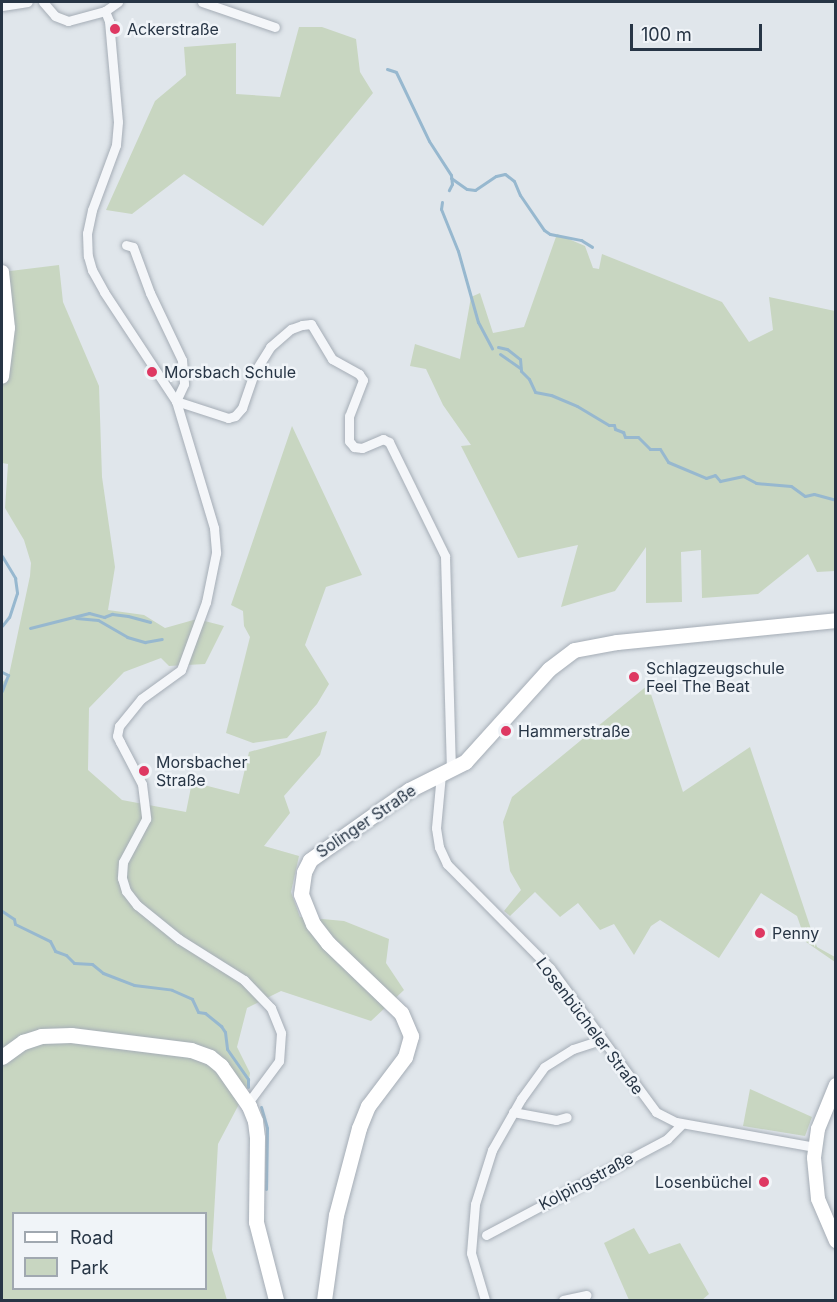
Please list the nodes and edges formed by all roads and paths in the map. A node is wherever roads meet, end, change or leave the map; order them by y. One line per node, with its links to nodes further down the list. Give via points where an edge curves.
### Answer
1 (28, 2): 5 (street)
2 (118, 2): 6 (street)
3 (202, 2): 7 (street)
4 (46, 3): 6 (street, via 55,16 65,21)
5 (2, 6)
6 (105, 11): 11 (street, via 109,21 117,133 92,210 88,256 104,291)
7 (275, 27)
8 (126, 245): 11 (street, via 133,247 182,360 184,384)
9 (2, 272): 10 (main road, via 8,328)
10 (2, 377)
11 (176, 401): 13 (street, via 220,416 235,416 270,347 302,325 311,324 332,359 359,374 363,380 352,406 350,441 354,447 362,448 383,439 388,442 445,556); 17 (street, via 214,528 216,553 206,602 180,670 141,699 119,726 117,736 142,784 146,819 121,870 126,891 137,905 179,939 244,980 271,1008 280,1034 279,1061)
12 (836, 620): 13 (main road, Solinger Straße, via 617,642 574,650 549,669 476,752)
13 (446, 772): 14 (street, Losenbücheler Straße, via 436,828 442,855 550,969); 26 (main road, Solinger Straße, via 409,790 322,849 307,863 301,885 305,910 320,933 401,1013 411,1036 405,1057 368,1106 359,1128 338,1206)
14 (601, 1040): 18 (street, via 573,1049 544,1067); 20 (street, Losenbücheler Straße, via 656,1112)
15 (2, 1057): 17 (main road, via 24,1042 48,1035 192,1050 221,1066)
16 (836, 1086): 21 (main road, via 818,1129)
17 (249, 1106): 25 (main road, via 257,1138 256,1222)
18 (513, 1112): 19 (street, via 556,1120); 27 (street, via 492,1150 475,1204 471,1253)
19 (567, 1117)
20 (682, 1124): 21 (street, Losenbücheler Straße); 22 (street, Kolpingstraße, via 667,1139)
21 (815, 1147): 23 (main road, via 818,1199)
22 (486, 1235)
23 (836, 1241)
24 (586, 1295): 28 (street)
25 (276, 1300)
26 (324, 1300)
27 (485, 1300)
28 (563, 1300)

